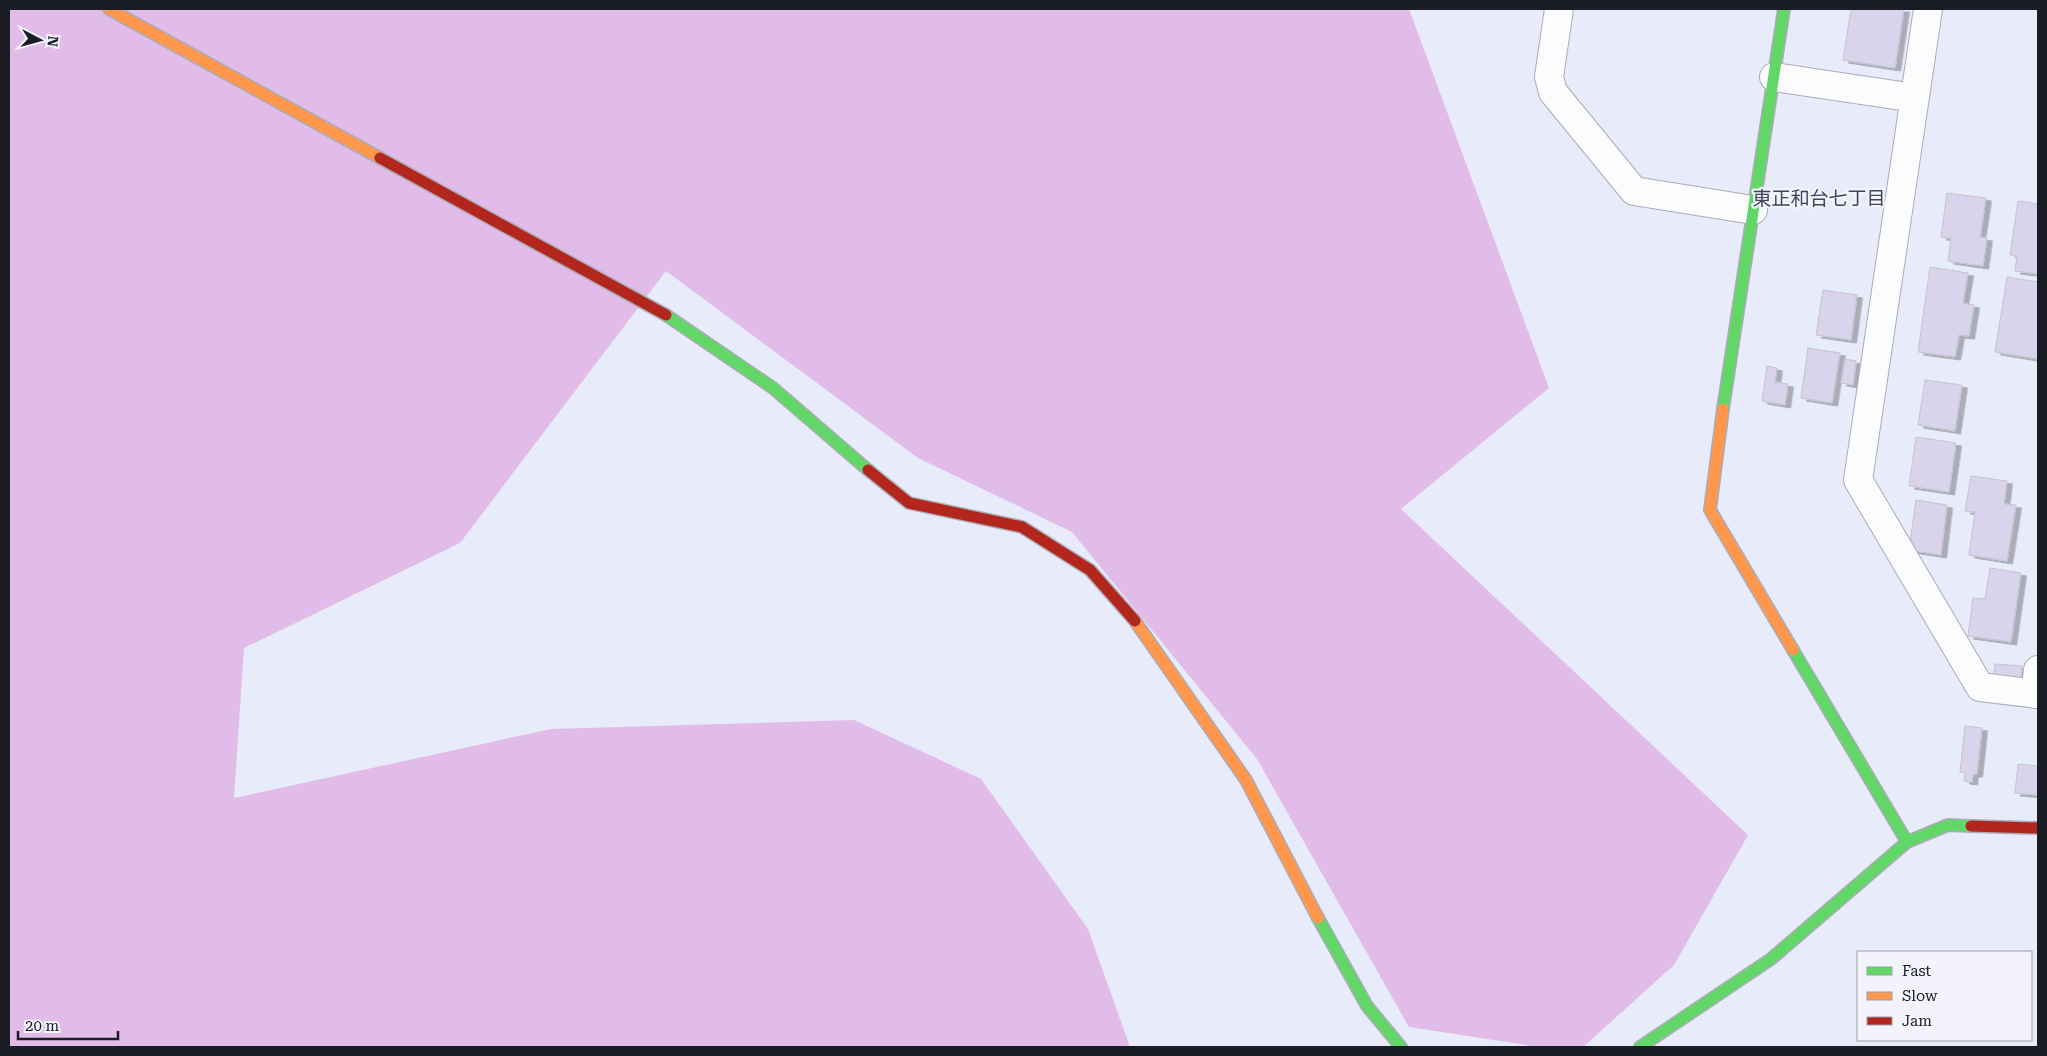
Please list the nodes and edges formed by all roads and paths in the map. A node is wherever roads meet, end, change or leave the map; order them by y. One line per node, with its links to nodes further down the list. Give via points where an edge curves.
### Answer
1 (109, 9): 11 (street, via 660,311 773,388 909,503 1022,527 1090,570 1142,631 1246,780 1342,964 1367,1006)
2 (1559, 9): 7 (street, via 1549,77 1553,92 1634,191)
3 (1784, 9): 5 (street)
4 (1928, 9): 6 (street)
5 (1774, 77): 6 (street); 7 (street)
6 (1915, 98): 8 (street, via 1858,480 1980,687)
7 (1753, 210): 10 (street, via 1710,510)
8 (2037, 686)
9 (2038, 828): 10 (street, via 1948,825)
10 (1907, 842): 12 (street, via 1771,959)
11 (1401, 1047)
12 (1640, 1047)

